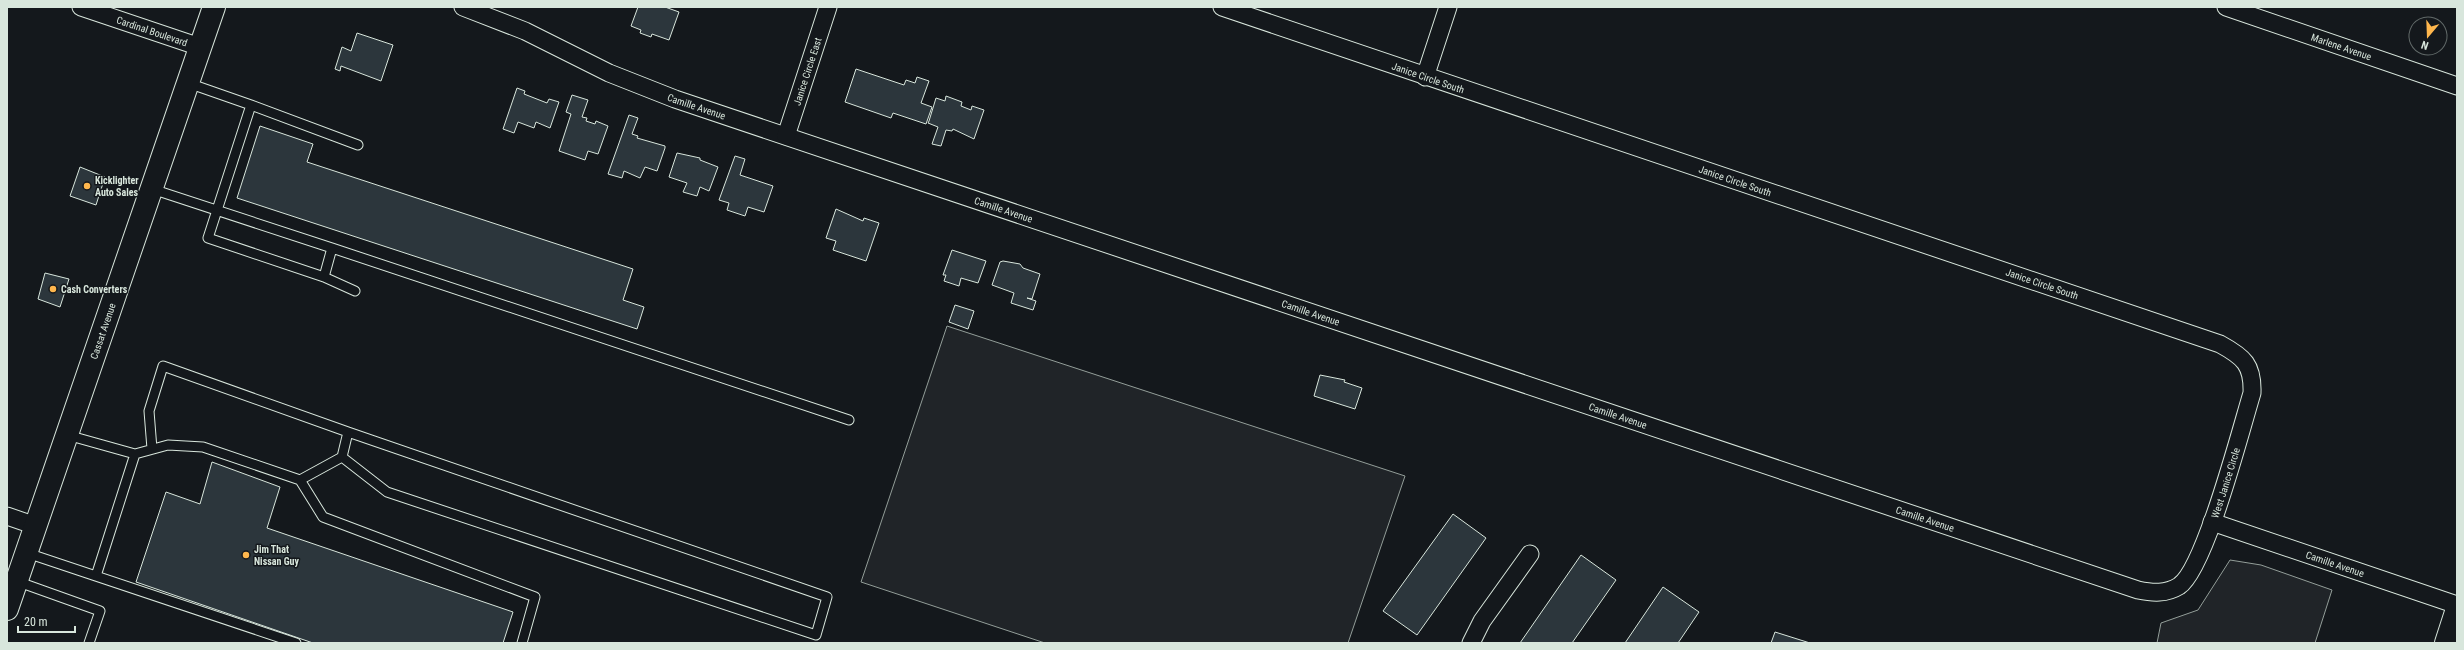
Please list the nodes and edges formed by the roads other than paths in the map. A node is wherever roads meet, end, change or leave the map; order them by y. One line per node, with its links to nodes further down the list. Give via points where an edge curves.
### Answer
1 (81, 7): 8 (street, Cardinal Boulevard)
2 (214, 7): 8 (main road, Cassat Avenue)
3 (463, 7): 13 (street, Camille Avenue, via 525,31 609,73 675,99)
4 (828, 7): 13 (street, Janice Circle East)
5 (1222, 7): 9 (street, Janice Circle South)
6 (1448, 7): 9 (street)
7 (2226, 7): 11 (street, Marlene Avenue)
8 (200, 47): 10 (main road, Cassat Avenue)
9 (1425, 77): 20 (street, Janice Circle South, via 2220,344 2234,351)
10 (188, 83): 12 (lane); 15 (main road, Cassat Avenue)
11 (2457, 86)
12 (251, 105): 14 (lane); 16 (lane)
13 (786, 136): 35 (street, Camille Avenue, via 2138,590 2153,594)
14 (358, 145)
15 (152, 189): 16 (lane); 23 (main road, Cassat Avenue)
16 (216, 210): 17 (lane); 18 (lane, via 208,238)
17 (332, 248): 18 (lane); 21 (lane)
18 (324, 276): 19 (lane)
19 (355, 292)
20 (2245, 361): 29 (street, West Janice Circle, via 2252,375 2252,393)
21 (849, 420)
22 (348, 432): 24 (lane, via 163,366 149,411); 26 (lane); 26 (lane, via 827,597 816,635 387,492)
23 (67, 435): 25 (lane); 30 (main road, Cassat Avenue)
24 (152, 450): 25 (lane); 27 (lane, via 168,445 203,447)
25 (136, 454): 33 (lane)
26 (342, 457): 27 (lane)
27 (300, 480): 41 (lane, via 324,517 535,597)
28 (7, 516): 30 (street)
29 (2212, 522): 35 (street, West Janice Circle, via 2192,573 2180,585); 36 (street, Camille Avenue)
30 (36, 526): 31 (main road, Cassat Avenue)
31 (27, 553): 33 (lane); 34 (main road, Cassat Avenue)
32 (1530, 554): 42 (street, via 1482,621)
33 (96, 576): 40 (lane)
34 (16, 581): 37 (main road, Cassat Avenue); 39 (lane, via 100,611)
35 (2168, 591)
36 (2457, 605)
37 (7, 609)
38 (2457, 609): 43 (main road)
39 (90, 643)
40 (296, 643)
41 (522, 643)
42 (1471, 643)
43 (2446, 643)

